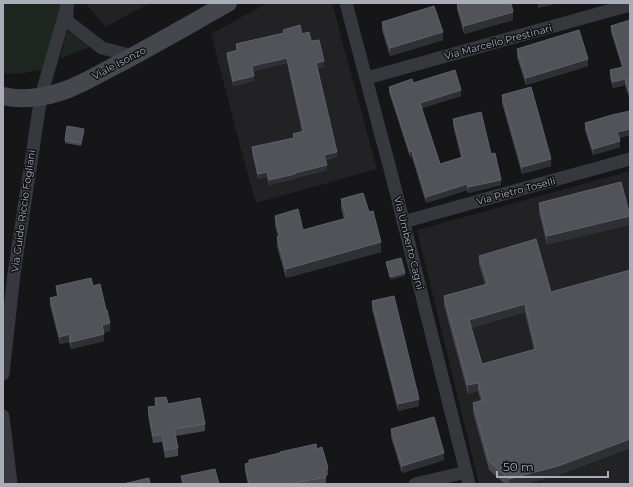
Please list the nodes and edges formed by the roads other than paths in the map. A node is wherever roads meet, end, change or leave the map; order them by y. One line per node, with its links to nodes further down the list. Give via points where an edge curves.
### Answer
1 (228, 3): 5 (main road, Viale Isonzo)
2 (346, 3): 6 (street, Via Umberto Cagni)
3 (67, 5): 5 (street, via 67,21 102,48); 8 (street, Via Guido Riccio Fogliani)
4 (630, 5): 6 (street, Via Marcello Prestinari)
5 (133, 56): 8 (main road, Viale Isonzo, via 67,90)
6 (367, 78): 10 (street, Via Umberto Cagni)
7 (3, 96): 8 (main road, Viale Isonzo, via 28,99)
8 (41, 96): 11 (street, Via Guido Riccio Fogliani, via 14,274)
9 (630, 159): 10 (street, Via Pietro Toselli)
10 (403, 222): 13 (street, Via Umberto Cagni)
11 (3, 374)
12 (3, 416): 14 (street)
13 (468, 478): 15 (street)
14 (10, 484)
15 (415, 484)

